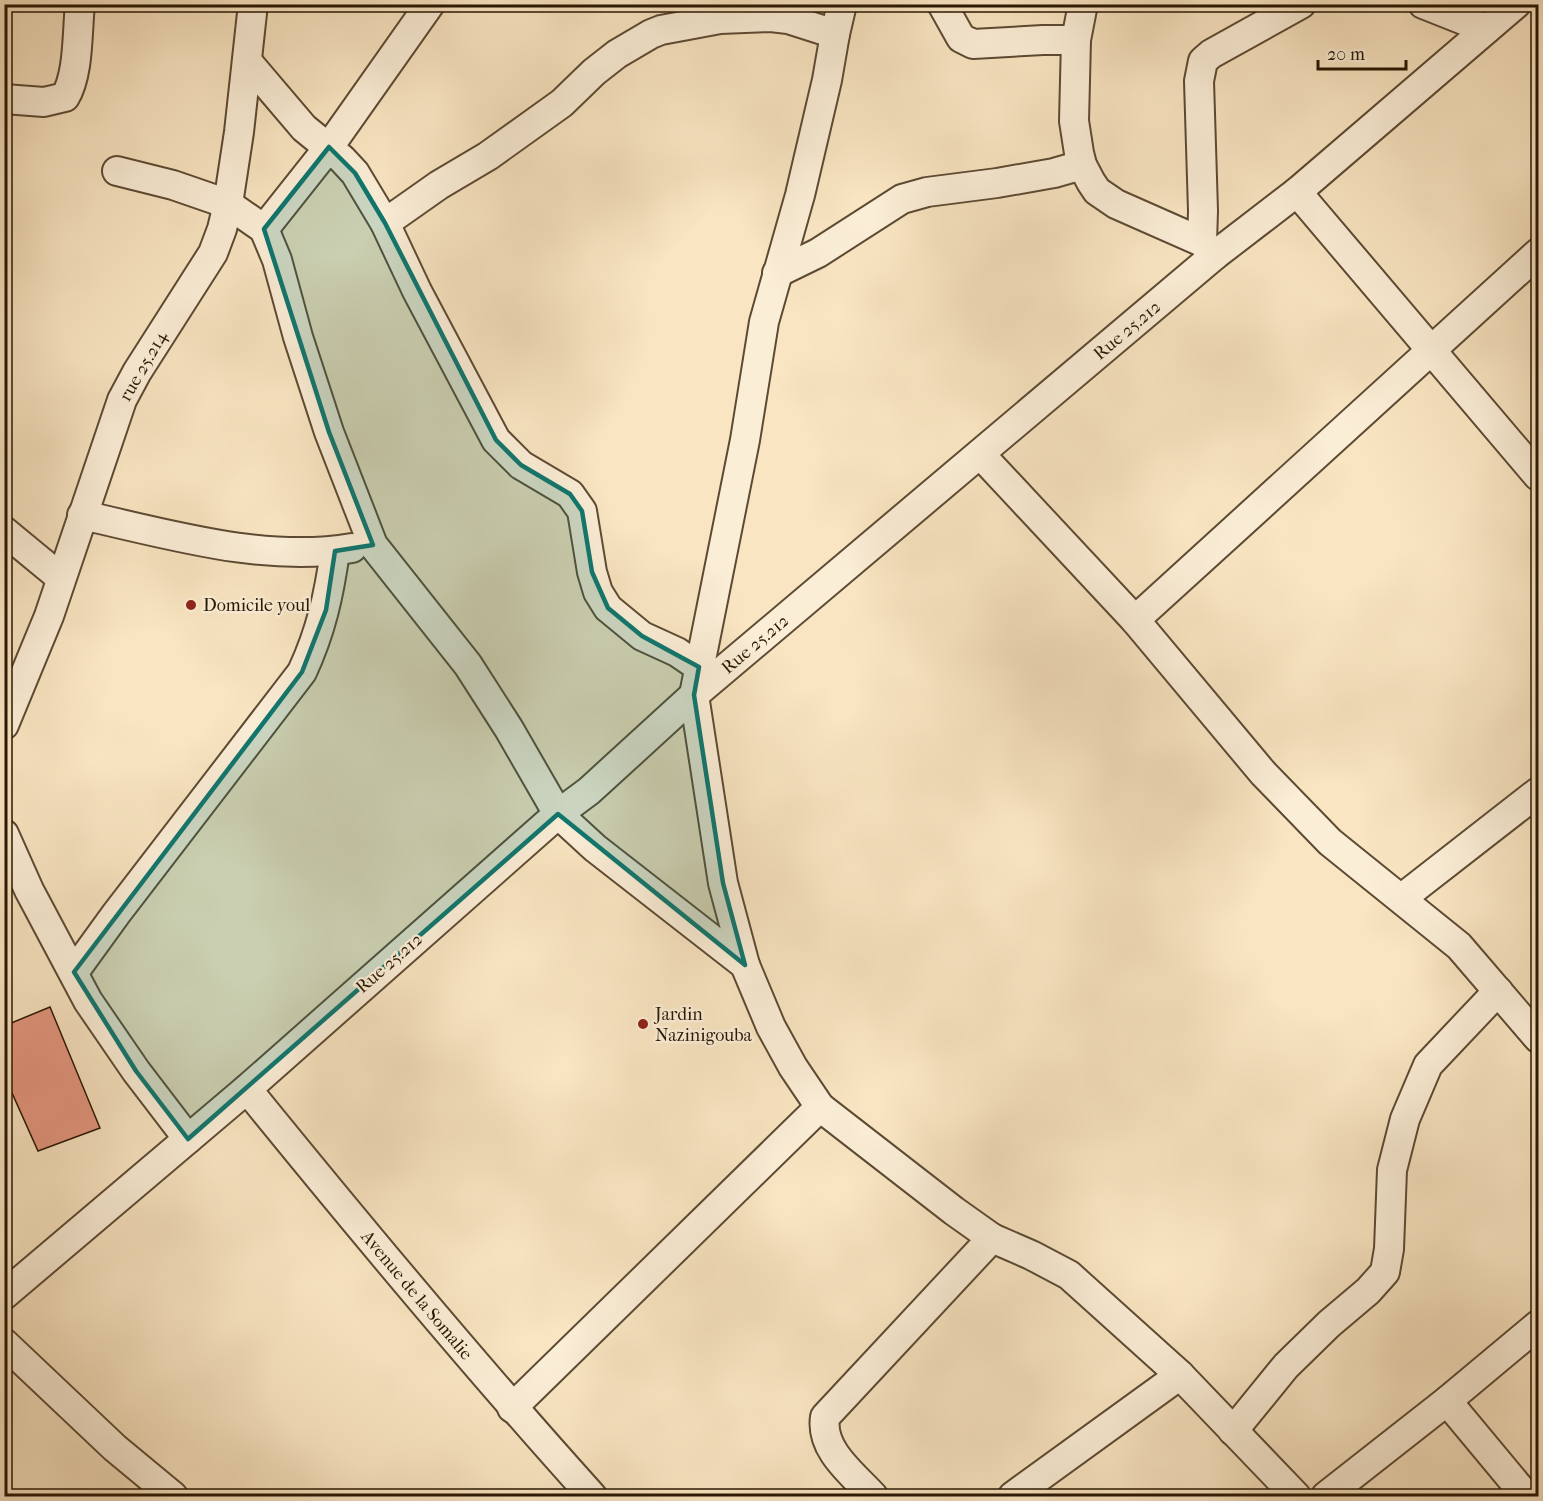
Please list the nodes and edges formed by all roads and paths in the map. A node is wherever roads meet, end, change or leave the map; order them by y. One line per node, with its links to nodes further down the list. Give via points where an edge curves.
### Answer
1 (80, 4): 16 (street, via 74,68 65,98 44,102)
2 (253, 4): 15 (street, rue 25.214)
3 (430, 4): 17 (street)
4 (842, 4): 13 (street)
5 (942, 4): 14 (street, via 961,38 973,44)
6 (1083, 4): 14 (street)
7 (1301, 4): 11 (street)
8 (1423, 4): 12 (street)
9 (1516, 4): 12 (street, Rue 25.212)
10 (692, 15): 13 (street, via 788,19); 22 (street, via 635,42 594,72 562,103)
11 (1267, 15): 24 (street, via 1203,62 1199,81)
12 (1486, 29): 20 (street, Rue 25.212)
13 (835, 34): 26 (street, via 800,195)
14 (1076, 40): 18 (street, via 1074,121)
15 (247, 62): 17 (street, via 304,128); 21 (street, rue 25.214)
16 (4, 99)
17 (329, 147): 22 (street, via 355,173); 23 (street)
18 (1082, 165): 24 (street, via 1097,191 1116,204); 26 (street, via 903,199 818,254)
19 (117, 171): 21 (street)
20 (1297, 192): 24 (street, Rue 25.212); 27 (street)
21 (228, 204): 23 (street); 30 (street, rue 25.214, via 213,254 122,400)
22 (385, 223): 36 (street, via 496,440 521,465 570,495 582,512 592,572 608,608 642,636)
23 (264, 229): 32 (street, via 329,432)
24 (1208, 249): 28 (street, Rue 25.212)
25 (1539, 253): 27 (street)
26 (777, 273): 36 (street, via 764,322 745,440)
27 (1431, 348): 29 (street); 35 (street)
28 (980, 454): 35 (street); 37 (street, Rue 25.212)
29 (1539, 476)
30 (82, 515): 33 (street, via 213,543 308,553); 34 (street, rue 25.214)
31 (4, 531): 34 (street)
32 (373, 544): 33 (street); 40 (street, via 468,665)
33 (336, 551): 44 (street, via 326,610 302,672)
34 (61, 578): 38 (street, rue 25.214)
35 (1135, 620): 42 (street, via 1263,773 1330,842)
36 (699, 667): 37 (street)
37 (694, 695): 40 (street, Rue 25.212, via 589,791); 43 (street, via 723,883)
38 (4, 726)
39 (1539, 792): 42 (street)
40 (558, 814): 43 (street, via 595,848); 47 (street, Rue 25.212)
41 (4, 834): 44 (street, via 29,890)
42 (1402, 898): 45 (street, via 1460,946)
43 (745, 965): 48 (street, via 771,1027)
44 (74, 972): 49 (street, via 88,1001)
45 (1498, 991): 46 (street); 57 (street, via 1428,1065 1405,1119 1392,1170 1385,1272 1286,1366)
46 (1539, 1038)
47 (247, 1089): 49 (street, Rue 25.212); 56 (street, Avenue de la Somalie)
48 (820, 1107): 50 (street); 56 (street)
49 (188, 1139): 51 (street, Rue 25.212)
50 (992, 1238): 54 (street, via 1069,1275); 60 (street, via 825,1417 830,1449)
51 (4, 1295)
52 (1539, 1325): 55 (street)
53 (4, 1343): 58 (street, via 115,1449)
54 (1180, 1375): 57 (street); 61 (street)
55 (1447, 1401): 63 (street); 64 (street)
56 (512, 1408): 59 (street, Avenue de la Somalie)
57 (1233, 1431): 62 (street)
58 (173, 1497)
59 (592, 1497)
60 (873, 1497)
61 (1013, 1497)
62 (1296, 1497)
63 (1326, 1497)
64 (1526, 1497)

